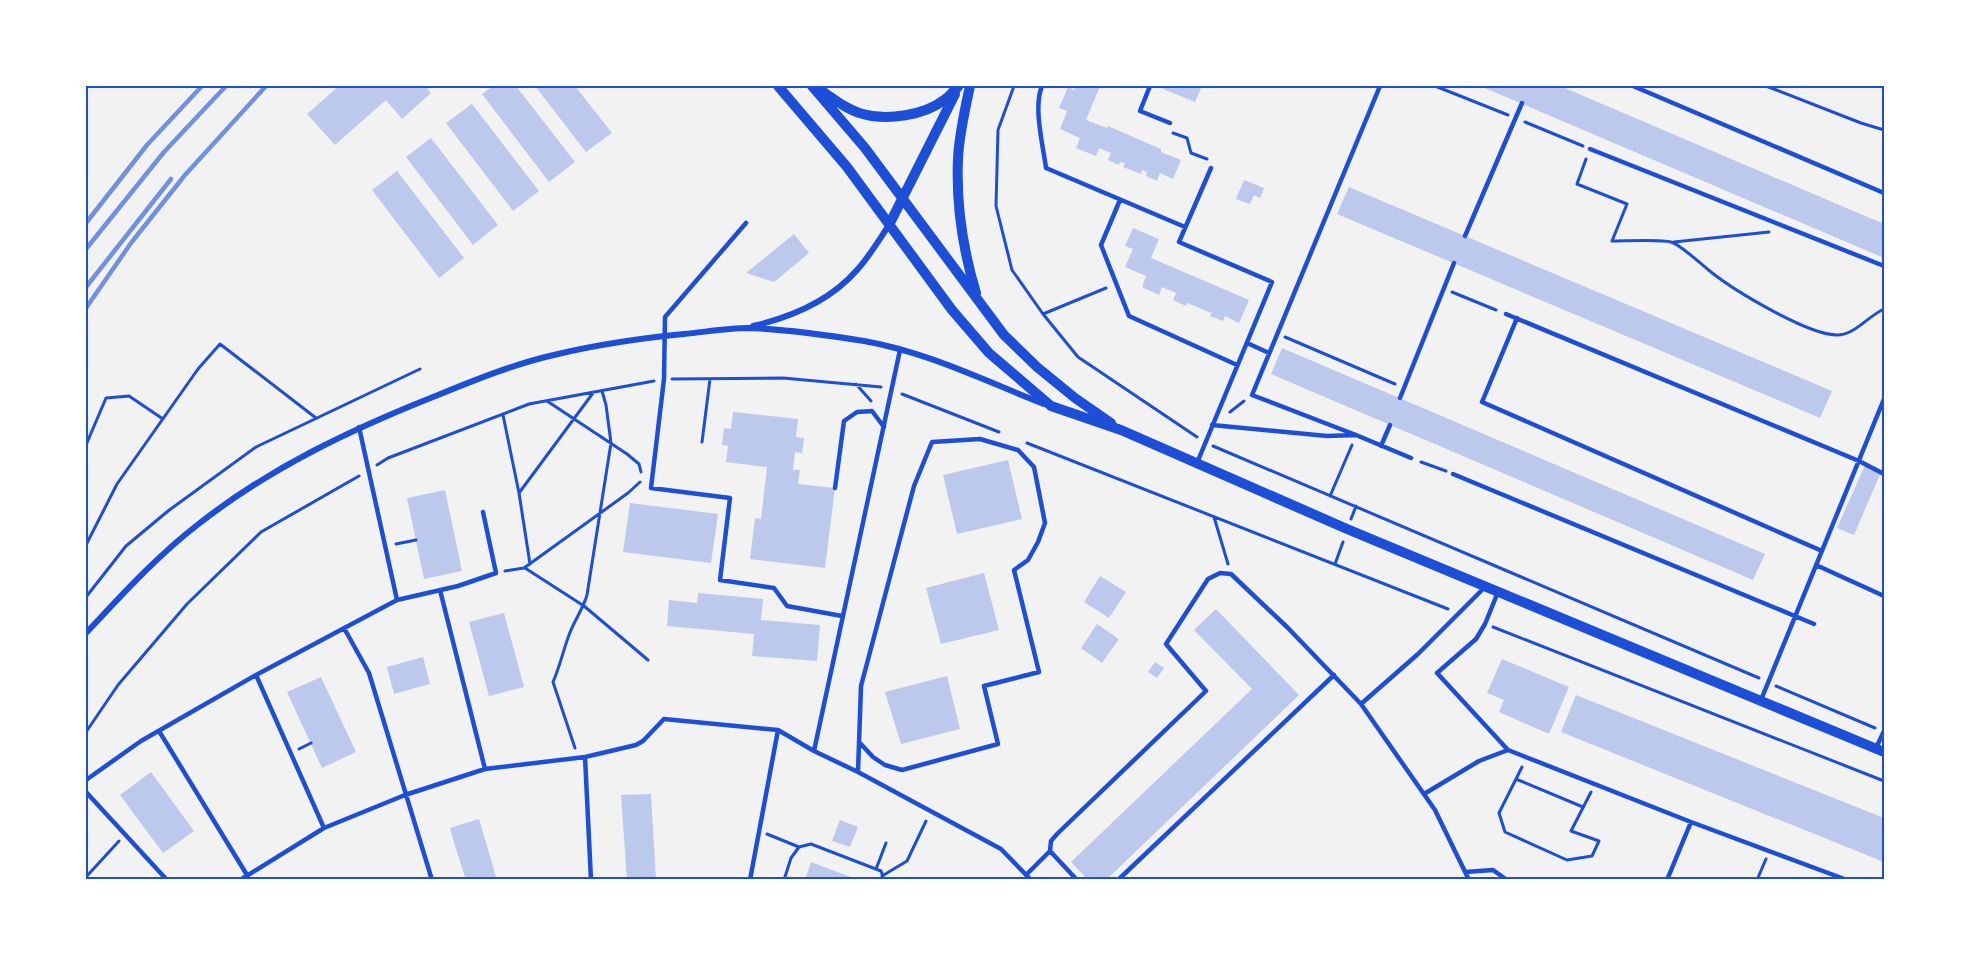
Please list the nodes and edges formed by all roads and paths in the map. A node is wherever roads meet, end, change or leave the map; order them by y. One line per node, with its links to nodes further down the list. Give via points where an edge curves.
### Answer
1 (778, 86): 22 (street, via 847,167)
2 (813, 86): 3 (street, via 843,105 878,117 925,110 944,100); 19 (street)
3 (958, 86): 19 (street)
4 (970, 86): 31 (street, via 958,159 959,196 965,254)
5 (1014, 86): 33 (path, via 998,130 996,206 1012,270)
6 (1042, 86): 20 (lane, via 1039,110 1046,168)
7 (1150, 86): 14 (lane, via 1140,111)
8 (1380, 86): 37 (lane)
9 (1434, 86): 13 (path)
10 (1633, 86): 18 (lane)
11 (1766, 86): 15 (path)
12 (1522, 104): 13 (lane)
13 (1516, 118): 16 (path); 25 (lane)
14 (1170, 123): 17 (path, via 1167,130 1187,138 1191,153 1213,161)
15 (1884, 130)
16 (1590, 148): 24 (lane); 26 (path, via 1576,184 1627,204 1612,241)
17 (1210, 168): 23 (lane)
18 (1884, 193)
19 (903, 199): 22 (street); 31 (street)
20 (1120, 200): 23 (lane); 29 (lane, via 1101,245)
21 (746, 223): 38 (lane, via 664,317)
22 (889, 225): 36 (street, via 859,269 841,287 812,306); 54 (street, via 951,310 989,353)
23 (1185, 227): 39 (lane, via 1179,242 1272,282)
24 (1792, 229): 26 (path); 28 (lane)
25 (1465, 236)
26 (1672, 242): 32 (path, via 1727,284 1821,333 1850,333)
27 (1454, 263): 30 (lane)
28 (1884, 266)
29 (1116, 284): 33 (path); 42 (lane, via 1129,316)
30 (1444, 289): 34 (path); 47 (lane)
31 (978, 302): 64 (street, via 1037,367)
32 (1884, 309)
33 (1043, 314): 69 (path, via 1078,357)
34 (1506, 314): 35 (lane)
35 (1517, 318): 74 (lane); 88 (lane, via 1482,402)
36 (747, 328): 38 (street); 40 (street, via 809,333)
37 (1277, 334): 41 (lane); 47 (path)
38 (664, 336): 44 (lane); 62 (street, via 558,354 510,368)
39 (1247, 343): 41 (lane); 42 (lane)
40 (900, 350): 48 (lane); 54 (street)
41 (1269, 353): 66 (lane, via 1252,395)
42 (1237, 365): 60 (lane)
43 (420, 369): 57 (path)
44 (664, 379): 45 (path); 49 (path); 102 (lane, via 651,488 730,498 720,580 774,588 788,606)
45 (710, 379): 46 (path, via 783,378); 68 (path)
46 (856, 384): 48 (path); 55 (path, via 871,399)
47 (1405, 388): 51 (lane)
48 (892, 390): 63 (lane); 65 (path)
49 (602, 391): 50 (path); 70 (path)
50 (595, 392): 53 (path); 59 (path)
51 (1400, 398)
52 (1884, 399): 74 (lane)
53 (546, 401): 56 (path); 59 (path)
54 (1050, 406): 64 (street)
55 (872, 411): 63 (lane); 79 (lane, via 856,412 844,421)
56 (503, 414): 76 (path, via 388,458); 80 (path)
57 (316, 418): 58 (path, via 220,344); 98 (path, via 256,447 168,511 126,546)
58 (163, 419): 71 (path, via 129,396 106,398); 86 (path, via 117,484)
59 (574, 419): 70 (path); 80 (path)
60 (1212, 425): 66 (lane, via 1327,436); 69 (lane)
61 (1390, 425): 72 (lane)
62 (360, 427): 76 (lane); 107 (street, via 271,475 198,524 169,547)
63 (884, 427): 102 (lane)
64 (1121, 430): 75 (street)
65 (1002, 433)
66 (1356, 435): 72 (lane); 81 (path)
67 (1020, 440): 84 (path)
68 (702, 442)
69 (1205, 442): 75 (lane); 81 (path)
70 (611, 443): 83 (path); 83 (path, via 639,464 644,479)
71 (86, 445)
72 (1381, 446): 73 (lane)
73 (1411, 458): 77 (path)
74 (1859, 461): 78 (lane); 88 (lane)
75 (1197, 463): 94 (street)
76 (369, 470): 87 (lane); 117 (path, via 261,532 187,604 118,685)
77 (1453, 474): 103 (lane)
78 (1884, 474)
79 (835, 488)
80 (519, 493): 89 (path)
81 (1330, 496): 111 (path)
82 (483, 512): 92 (lane)
83 (600, 514): 89 (path); 100 (path)
84 (1214, 517): 93 (path); 101 (path)
85 (416, 540): 87 (path)
86 (86, 545)
87 (385, 547): 99 (lane)
88 (1822, 551): 90 (lane)
89 (530, 564): 91 (path)
90 (1816, 565): 97 (lane); 103 (lane)
91 (524, 568): 92 (path); 100 (path)
92 (496, 573): 95 (lane)
93 (1232, 574): 110 (lane); 142 (lane, via 1221,573 1208,579 1166,644 1206,691 1057,834)
94 (1486, 587): 96 (street); 101 (lane)
95 (440, 590): 99 (lane); 125 (lane)
96 (1498, 592): 104 (lane); 112 (street)
97 (1884, 596)
98 (86, 597)
99 (397, 600): 106 (lane)
100 (584, 606): 108 (path); 123 (path, via 569,634 553,682)
101 (1460, 614): 113 (lane)
102 (842, 616): 121 (lane)
103 (1796, 617): 105 (lane); 111 (lane)
104 (1485, 624): 119 (lane, via 1476,639 1437,673); 129 (path)
105 (1814, 624)
106 (344, 628): 109 (lane); 133 (lane, via 369,673)
107 (86, 633)
108 (648, 660)
109 (256, 675): 115 (lane); 137 (lane)
110 (1334, 675): 113 (lane); 158 (lane)
111 (1768, 683): 112 (lane); 116 (path)
112 (1761, 700): 120 (street)
113 (1361, 704): 132 (lane)
114 (778, 730): 121 (lane); 122 (lane, via 664,719 636,745); 138 (lane)
115 (159, 731): 128 (lane); 147 (lane)
116 (1884, 731): 120 (lane)
117 (86, 732)
118 (859, 742): 118 (lane, via 861,686 914,486 932,442 980,440 1017,450 1034,467 1045,523 1028,560 1014,570 1039,672 984,686 998,744 902,770 885,765); 126 (lane)
119 (1508, 750): 132 (lane, via 1479,760); 136 (lane)
120 (1880, 750)
121 (814, 751): 126 (lane)
122 (585, 757): 123 (lane); 153 (lane)
123 (579, 758): 125 (lane)
124 (1522, 767): 127 (path)
125 (485, 769): 133 (lane)
126 (858, 771): 135 (lane)
127 (1516, 779): 134 (path); 134 (path, via 1499,813 1505,832 1567,860 1592,856 1599,842 1571,831)
128 (86, 780)
129 (1884, 781)
130 (86, 792): 139 (lane)
131 (1591, 792): 134 (path)
132 (1424, 794): 145 (lane)
133 (405, 795): 137 (lane); 152 (lane)
134 (1583, 807)
135 (930, 811): 146 (lane, via 1001,849); 149 (path, via 907,861)
136 (1691, 822): 143 (lane); 161 (lane)
137 (324, 828): 147 (lane)
138 (759, 830): 141 (path); 154 (lane)
139 (125, 835): 148 (path); 150 (lane)
140 (886, 843): 144 (path)
141 (799, 847): 144 (path, via 811,844); 155 (path, via 790,858)
142 (1050, 851): 146 (lane); 157 (lane)
143 (1769, 851): 162 (path); 163 (lane)
144 (876, 869): 149 (path)
145 (1465, 872): 159 (lane); 160 (lane, via 1493,870)
146 (1026, 874): 156 (lane)
147 (248, 875): 151 (lane)
148 (86, 877)
149 (883, 878)
150 (167, 879)
151 (240, 879)
152 (432, 879)
153 (591, 879)
154 (750, 879)
155 (784, 879)
156 (1031, 879)
157 (1077, 879)
158 (1118, 879)
159 (1469, 879)
160 (1507, 879)
161 (1667, 879)
162 (1757, 879)
163 (1846, 879)

